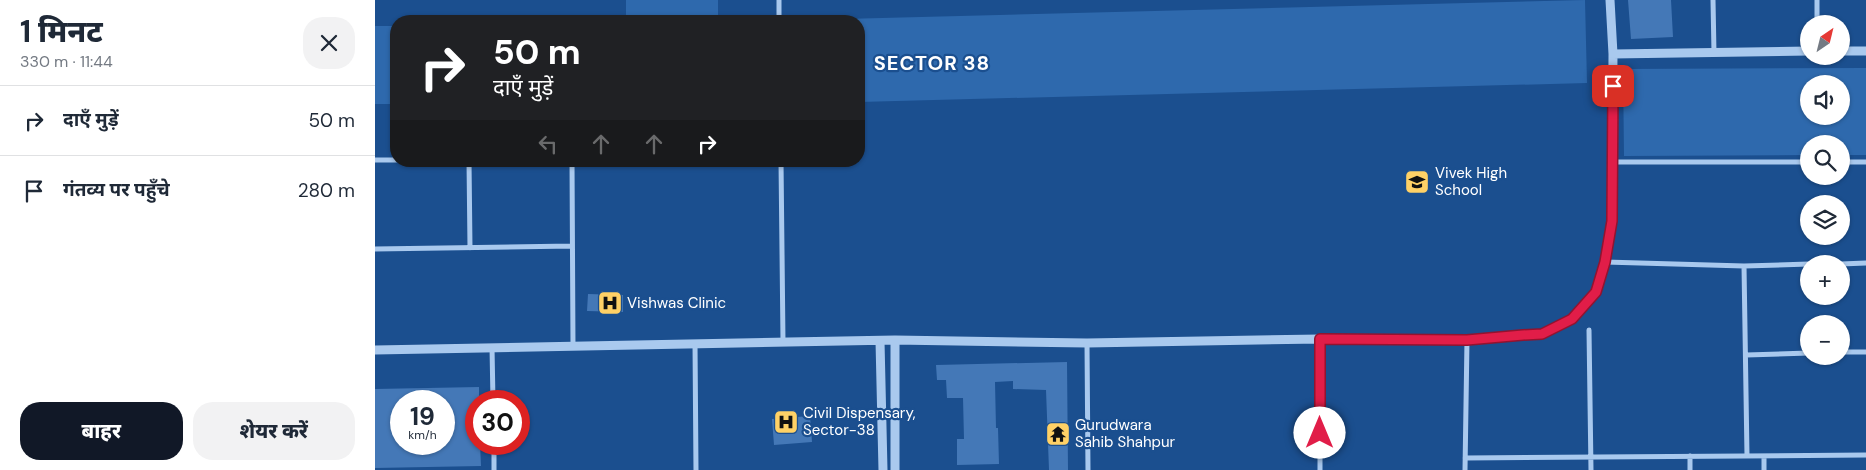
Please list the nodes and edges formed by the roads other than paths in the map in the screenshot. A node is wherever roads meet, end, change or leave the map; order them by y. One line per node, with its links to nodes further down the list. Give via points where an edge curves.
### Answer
1 (779, 0): 5 (street)
2 (1610, 0): 11 (street)
3 (1713, 0): 10 (street)
4 (1817, 0): 6 (street)
5 (779, 15)
6 (1817, 15)
7 (1866, 50): 9 (street)
8 (1800, 51): 10 (street)
9 (1850, 51)
10 (1714, 52): 11 (street)
11 (1613, 54): 14 (street)
12 (375, 160): 13 (street)
13 (390, 160)
14 (1612, 162): 15 (street); 24 (street, via 1612,221)
15 (1800, 162)
16 (1850, 162): 17 (street)
17 (1866, 162)
18 (469, 167): 22 (street)
19 (572, 167): 21 (street)
20 (781, 167): 33 (street)
21 (572, 246): 22 (street); 37 (street)
22 (470, 248): 23 (street)
23 (375, 249)
24 (1605, 262): 28 (street); 32 (street, via 1596,292 1572,319 1542,334)
25 (1866, 263): 27 (street)
26 (1800, 264): 28 (street)
27 (1850, 264)
28 (1744, 266): 43 (street)
29 (1589, 330): 50 (street)
30 (1320, 339): 32 (street); 36 (street); 57 (street)
31 (895, 340): 34 (street); 36 (street); 55 (street)
32 (1467, 340): 51 (street)
33 (783, 341): 34 (street); 35 (street)
34 (880, 341): 54 (street)
35 (695, 343): 37 (street); 53 (street)
36 (1087, 343): 56 (street)
37 (573, 346): 38 (street)
38 (492, 347): 39 (street); 44 (street)
39 (375, 350)
40 (1850, 352): 41 (street)
41 (1866, 352)
42 (1800, 353): 43 (street)
43 (1746, 355): 48 (street)
44 (493, 390)
45 (494, 455): 52 (street)
46 (1866, 455): 49 (street)
47 (1690, 456): 48 (street); 50 (street); 60 (street)
48 (1747, 456): 49 (street)
49 (1764, 456): 61 (street)
50 (1591, 457): 51 (street); 59 (street)
51 (1465, 458): 58 (street)
52 (494, 470)
53 (696, 470)
54 (883, 470)
55 (895, 470)
56 (1088, 470)
57 (1320, 470)
58 (1465, 470)
59 (1591, 470)
60 (1690, 470)
61 (1765, 470)

